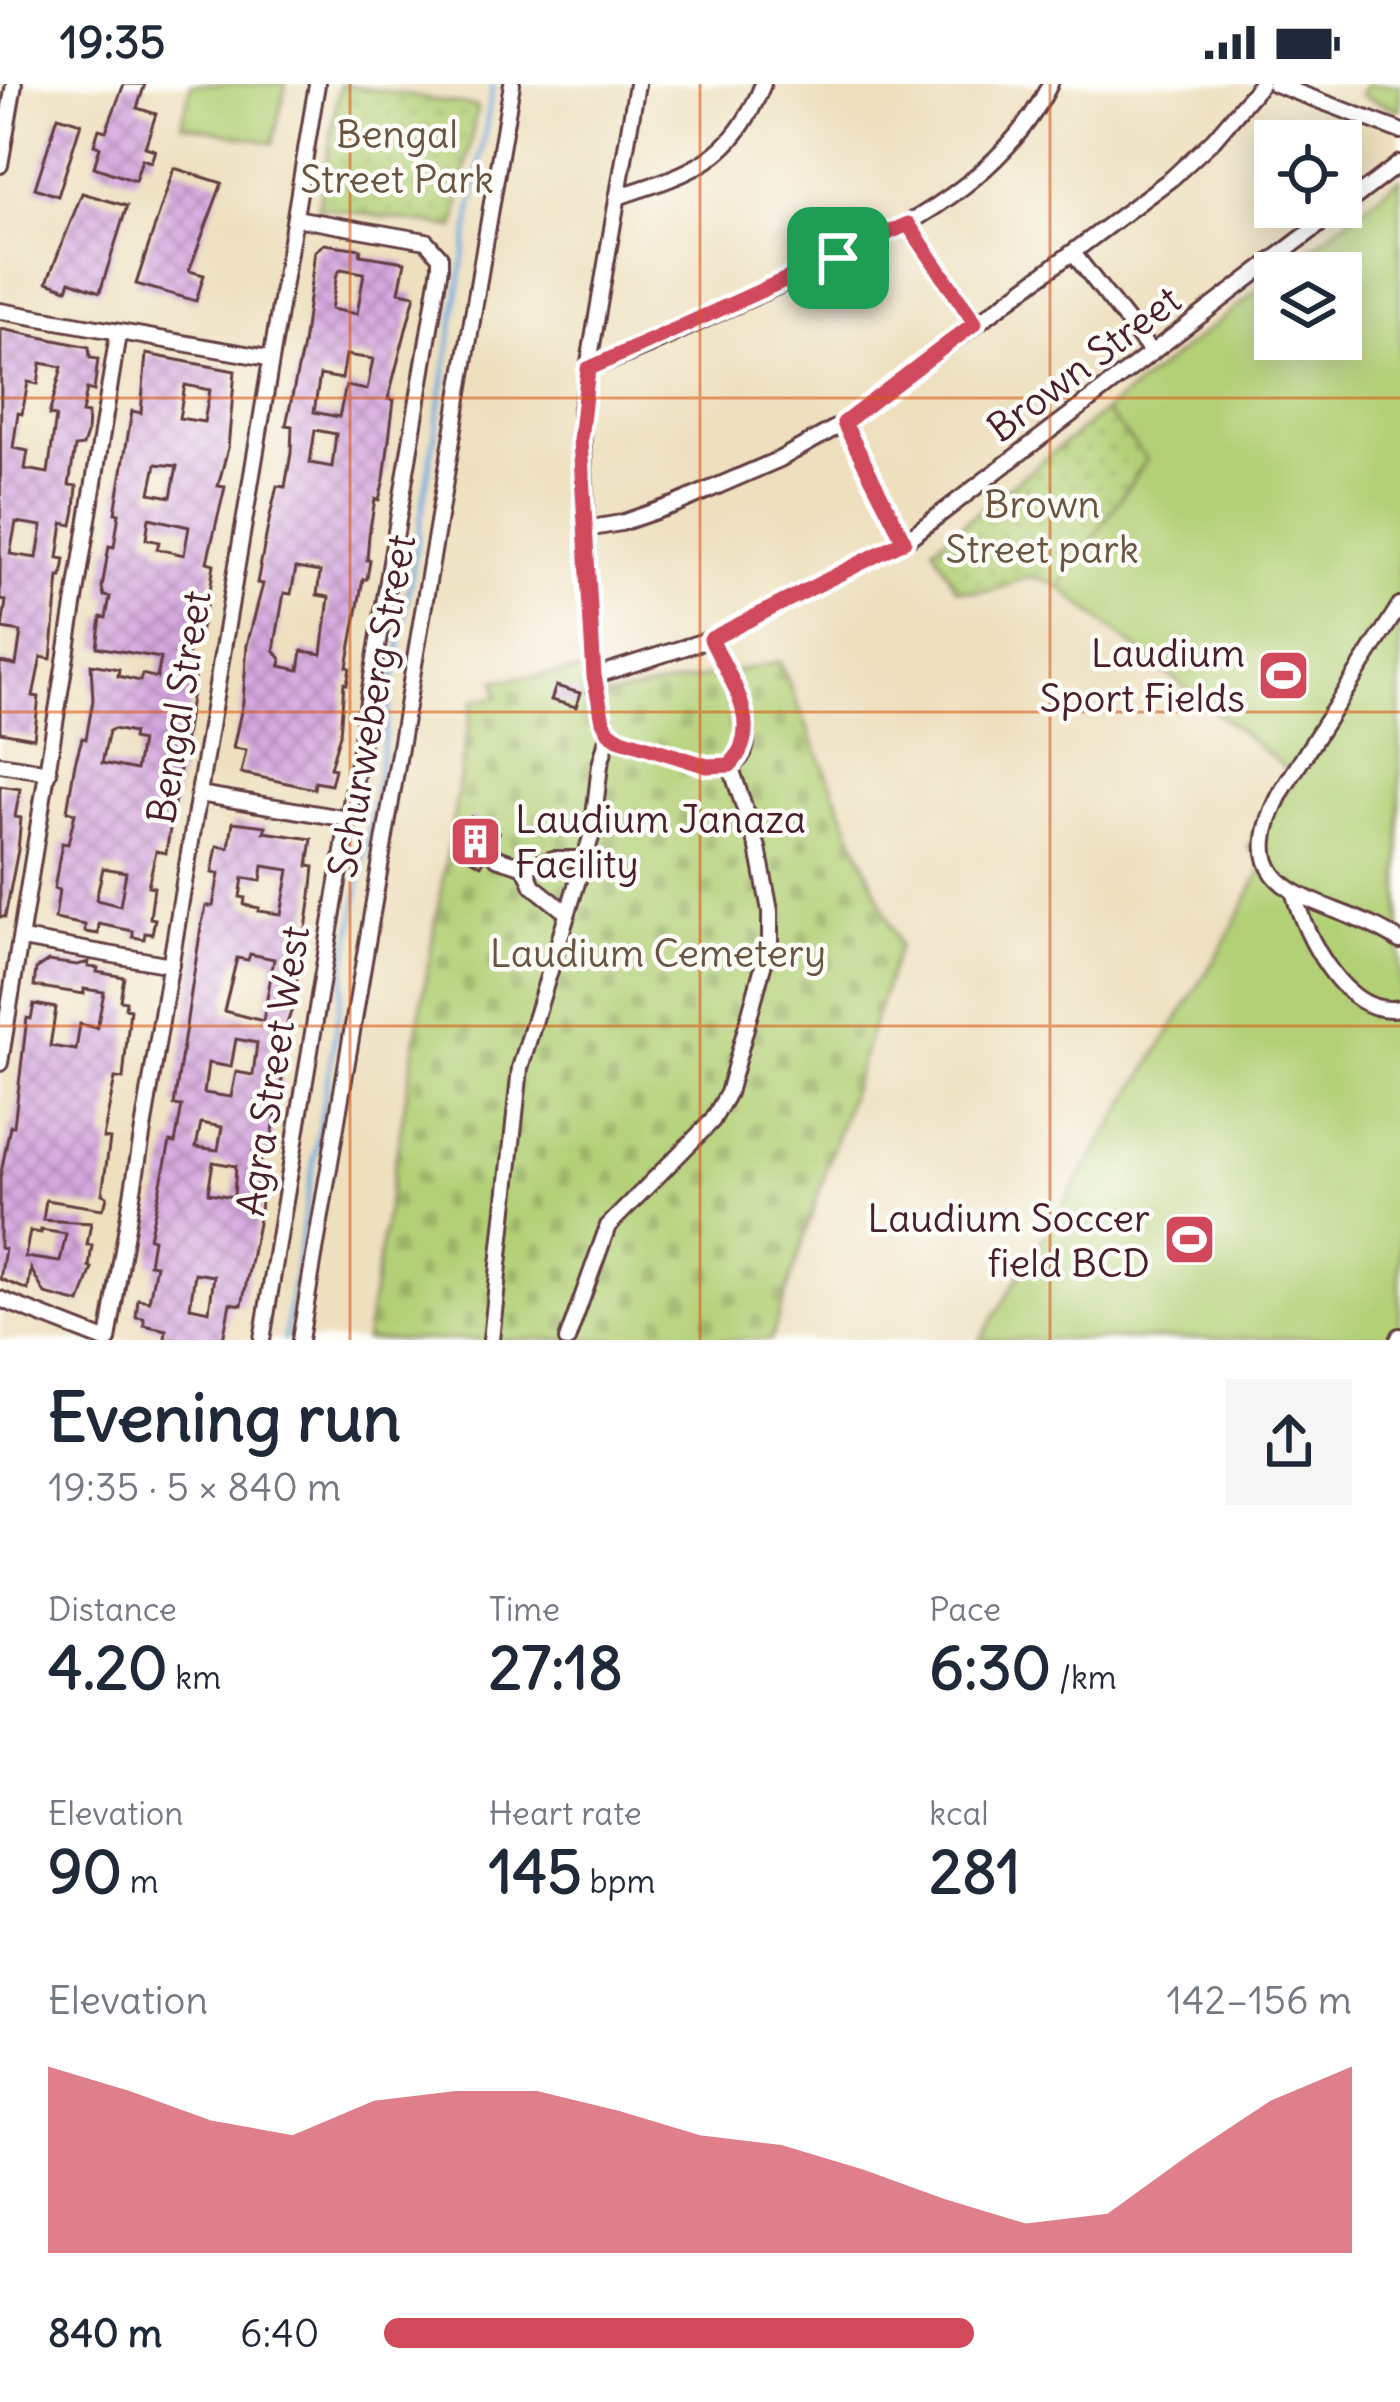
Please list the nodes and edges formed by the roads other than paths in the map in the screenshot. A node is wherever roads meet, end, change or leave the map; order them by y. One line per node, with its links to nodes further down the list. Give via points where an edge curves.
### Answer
1 (14, 84): 9 (street)
2 (317, 84): 14 (street, Bengal Street)
3 (512, 84): 48 (street, Schurweberg Street)
4 (637, 84): 13 (street)
5 (763, 84): 13 (street, via 736,138 706,165)
6 (1050, 84): 15 (street, via 1006,151)
7 (1262, 84): 16 (street, via 1194,158)
8 (1275, 84): 10 (street)
9 (5, 105): 12 (street)
10 (1400, 131)
11 (1400, 163): 20 (street, Brown Street)
12 (0, 165)
13 (617, 197): 22 (street)
14 (296, 218): 21 (street, Bengal Street); 34 (street, Agra Street West, via 426,241 440,267)
15 (908, 224): 18 (street); 22 (street)
16 (1073, 253): 18 (street); 20 (street)
17 (0, 311): 19 (street)
18 (975, 323): 23 (street)
19 (118, 334): 21 (street); 32 (street)
20 (1152, 353): 25 (street, Brown Street)
21 (268, 358): 33 (street, Bengal Street)
22 (588, 369): 24 (street, via 580,440)
23 (844, 423): 24 (street, via 676,504); 25 (street)
24 (586, 529): 28 (street)
25 (904, 541): 27 (street, Brown Street)
26 (1400, 605): 38 (street, via 1269,818 1266,862)
27 (711, 639): 28 (street, Brown Street); 31 (street, via 747,724)
28 (594, 676): 29 (street)
29 (609, 732): 31 (street, via 707,766); 36 (street)
30 (0, 764): 32 (street)
31 (730, 765): 50 (street, via 758,848 770,941 728,1093 712,1121 608,1226)
32 (49, 772): 40 (street)
33 (199, 794): 34 (street); 42 (street, Bengal Street)
34 (349, 819): 47 (street, Agra Street West)
35 (497, 858): 37 (street)
36 (585, 859): 37 (street); 39 (street)
37 (525, 868): 39 (street, via 532,886)
38 (1294, 894): 41 (street); 43 (street, via 1338,981 1376,1006)
39 (567, 913): 49 (street, via 520,1068)
40 (22, 939): 42 (street); 44 (street)
41 (1400, 941)
42 (171, 965): 46 (street, Bengal Street)
43 (1400, 1008)
44 (0, 1063)
45 (0, 1299): 46 (street)
46 (107, 1340)
47 (262, 1340)
48 (300, 1340)
49 (491, 1340)
50 (567, 1340)

